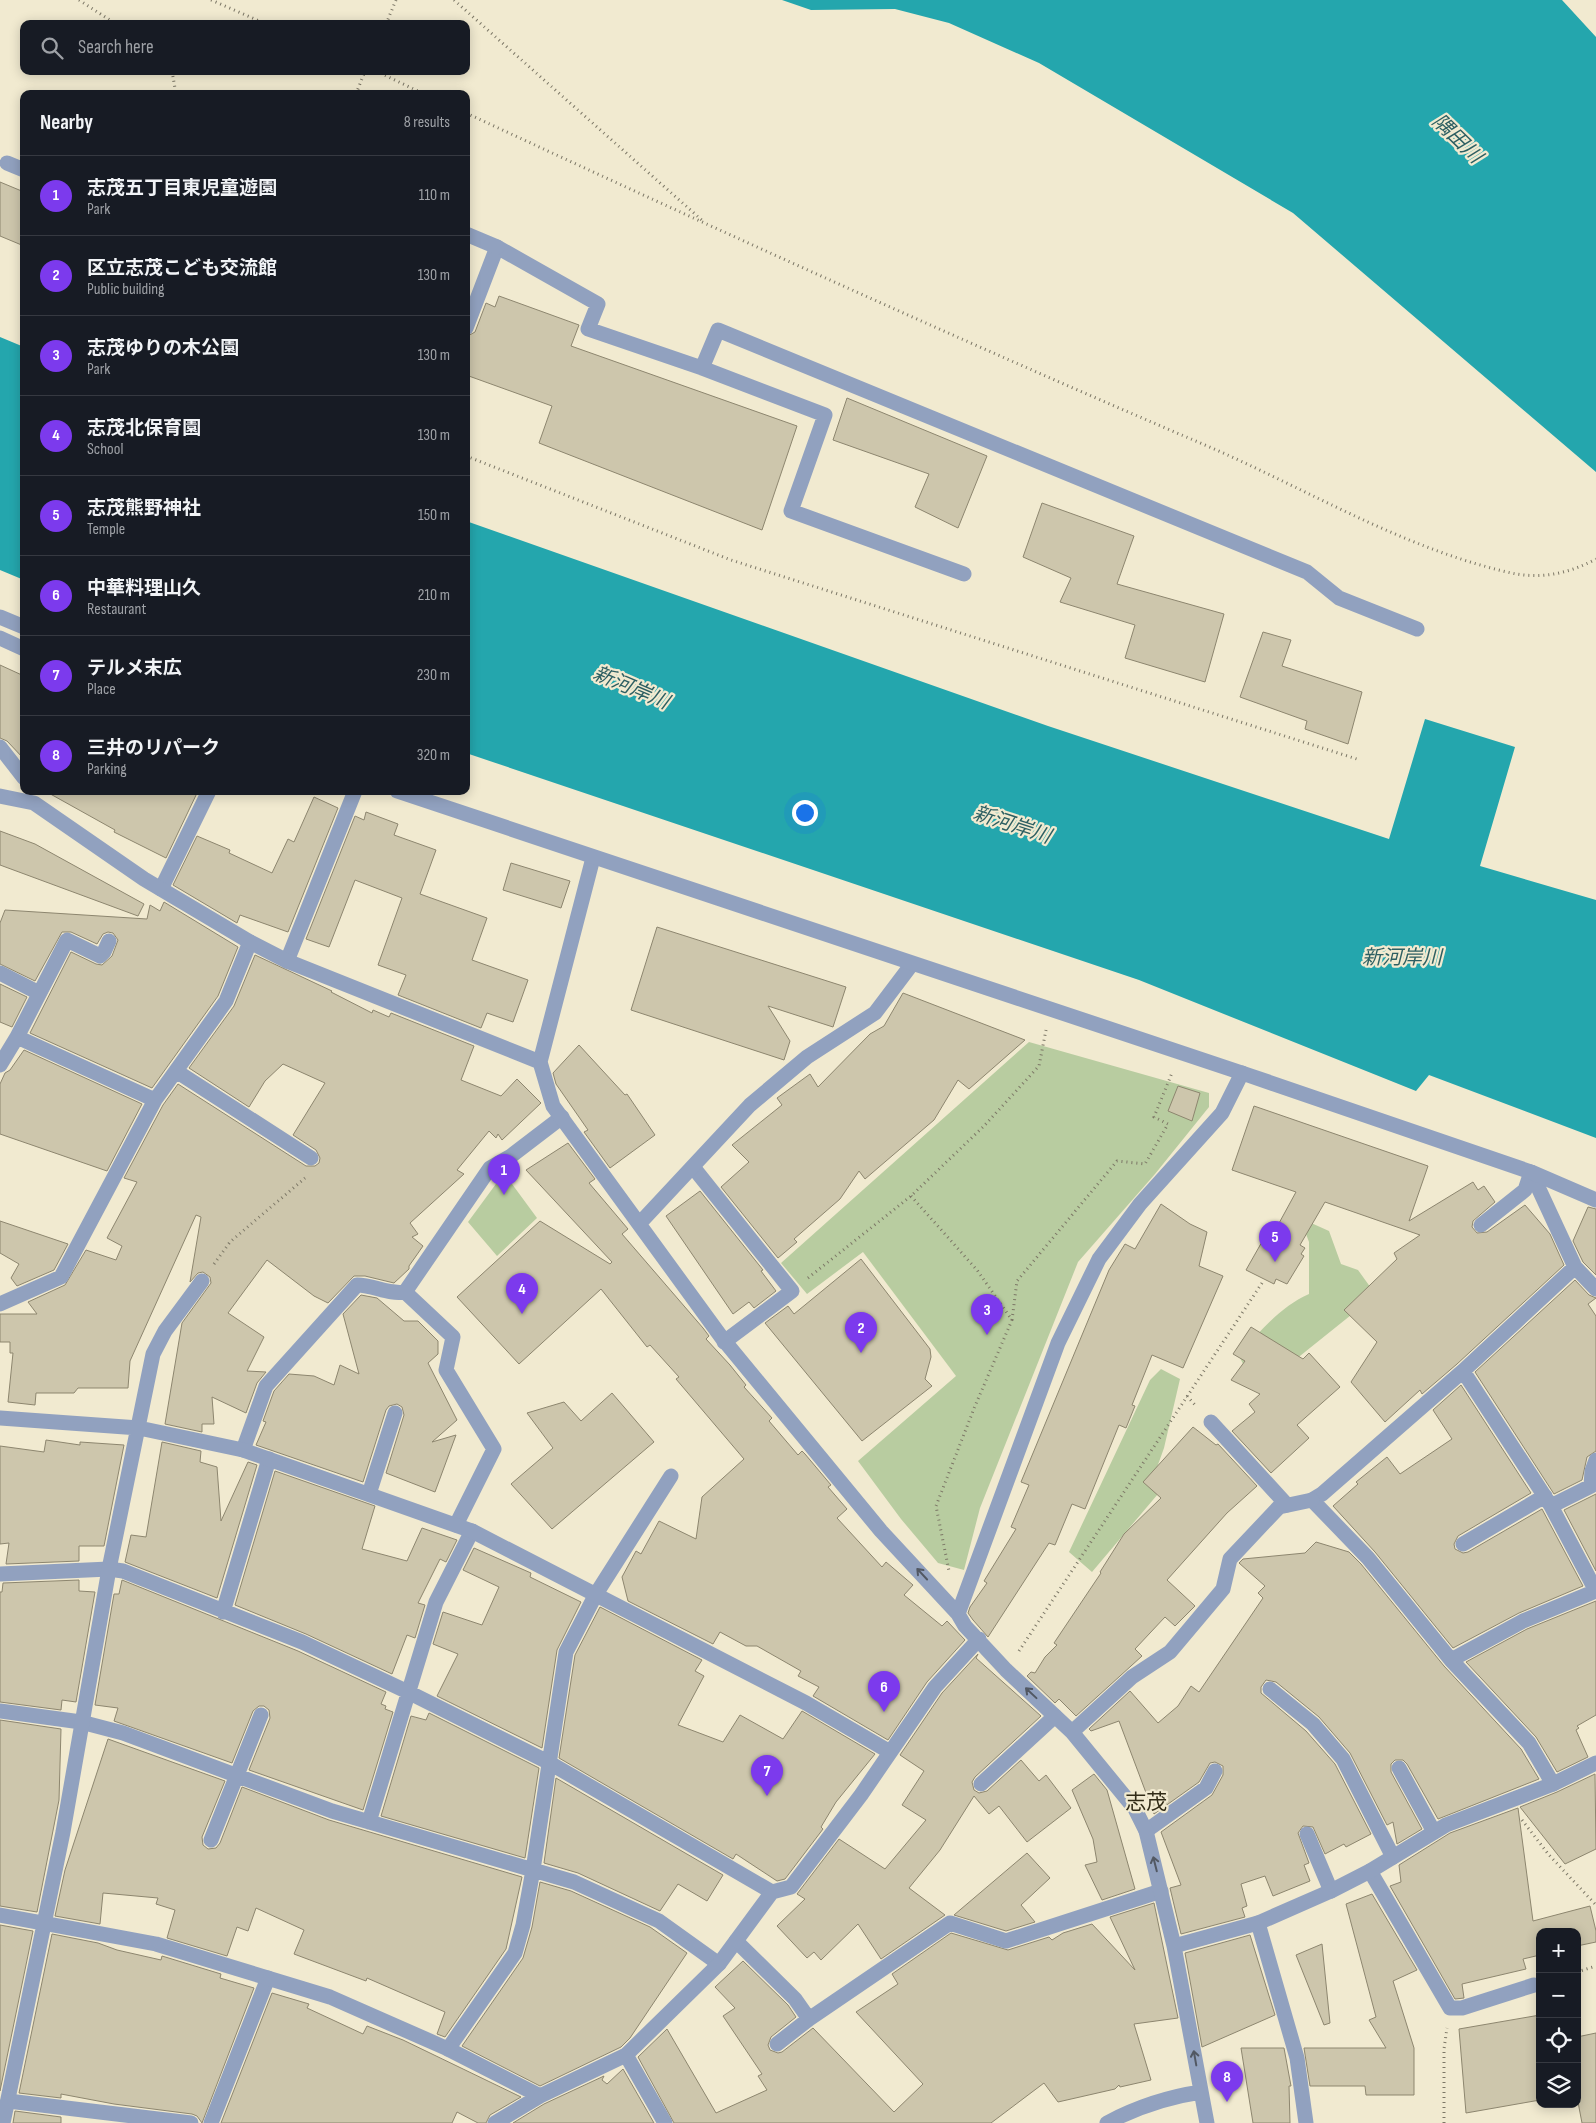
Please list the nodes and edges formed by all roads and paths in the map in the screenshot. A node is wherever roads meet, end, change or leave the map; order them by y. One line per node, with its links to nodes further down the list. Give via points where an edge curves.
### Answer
1 (79, 0): 5 (path)
2 (211, 0): 6 (path)
3 (396, 0): 7 (path)
4 (454, 0): 17 (path)
5 (110, 20)
6 (257, 20)
7 (388, 20)
8 (173, 75): 11 (path)
9 (363, 75): 12 (path)
10 (384, 75): 13 (path)
11 (175, 90)
12 (358, 90)
13 (416, 90)
14 (470, 115): 17 (path)
15 (7, 163): 16 (street)
16 (20, 168)
17 (707, 225): 23 (path, via 1226,454 1383,529 1467,561 1510,573 1544,576 1575,570)
18 (470, 236): 19 (street)
19 (496, 248): 20 (street); 21 (street, via 598,304 588,329)
20 (470, 317)
21 (702, 368): 24 (street, via 824,415 791,511); 27 (street, via 718,330 1299,568 1339,598)
22 (470, 458): 31 (path, via 731,560)
23 (1596, 559)
24 (964, 574)
25 (0, 617): 26 (street)
26 (20, 625)
27 (1417, 629)
28 (0, 638): 29 (street)
29 (20, 647)
30 (0, 747): 32 (street)
31 (1360, 760)
32 (20, 773)
33 (207, 795): 41 (street)
34 (353, 795): 44 (street)
35 (411, 795): 39 (street)
36 (421, 795): 39 (street)
37 (0, 796): 38 (street)
38 (33, 797): 41 (street)
39 (429, 800): 40 (street)
40 (593, 858): 45 (street); 51 (street)
41 (161, 888): 43 (street)
42 (109, 940): 47 (street, via 100,956 67,940)
43 (250, 942): 44 (street); 53 (street, via 226,1001)
44 (287, 961): 51 (street)
45 (912, 964): 48 (street); 58 (street, via 875,1013 807,1057 764,1093)
46 (0, 972): 47 (street)
47 (40, 993): 49 (street)
48 (1050, 1010): 50 (street); 61 (path, via 1040,1066 984,1126)
49 (17, 1037): 52 (street); 55 (street)
50 (1179, 1053): 54 (street); 72 (path, via 1154,1116 1168,1124 1145,1164 1117,1161 1080,1204 1017,1281)
51 (540, 1062): 56 (street, via 553,1106)
52 (0, 1065)
53 (176, 1071): 55 (street); 57 (street)
54 (1242, 1073): 59 (street); 95 (street, via 1222,1113 1140,1204 1099,1259 1058,1343)
55 (155, 1100): 71 (street, via 61,1277)
56 (562, 1118): 63 (street); 70 (street, via 490,1168)
57 (311, 1158)
58 (693, 1167): 63 (street); 69 (street)
59 (1531, 1172): 62 (street); 64 (street, via 1525,1190); 65 (street)
60 (307, 1177): 66 (path, via 230,1242)
61 (911, 1196): 69 (path); 72 (path, via 977,1270)
62 (1596, 1200)
63 (639, 1224): 73 (street)
64 (1481, 1225)
65 (1575, 1267): 68 (street); 74 (street)
66 (202, 1281): 78 (street, via 165,1331 153,1354)
67 (1262, 1283): 98 (path)
68 (1596, 1289)
69 (792, 1291): 73 (street)
70 (405, 1292): 79 (street, via 394,1294 368,1285 357,1285 266,1386); 87 (street, via 453,1337 446,1370 494,1449)
71 (0, 1304)
72 (1012, 1320): 92 (path, via 974,1406 936,1506)
73 (724, 1342): 95 (street, one-way to 73, via 881,1530)
74 (1463, 1371): 84 (street); 85 (street)
75 (395, 1413): 83 (street)
76 (0, 1418): 78 (street)
77 (1211, 1422): 86 (street)
78 (139, 1428): 79 (street); 90 (street)
79 (243, 1450): 80 (street)
80 (269, 1460): 83 (street); 94 (street)
81 (1596, 1460): 85 (street, via 1590,1486)
82 (671, 1476): 93 (street)
83 (369, 1494): 87 (street)
84 (1312, 1500): 86 (street); 97 (street, via 1368,1558)
85 (1548, 1501): 89 (street); 97 (street, via 1596,1591 1523,1621)
86 (1287, 1505): 105 (street, via 1279,1507 1230,1559 1223,1589 1170,1652 1132,1676)
87 (456, 1525): 88 (street)
88 (472, 1530): 93 (street); 100 (street, via 436,1602)
89 (1464, 1544)
90 (109, 1569): 91 (street); 94 (street, via 123,1571); 104 (street)
91 (0, 1574)
92 (950, 1578)
93 (596, 1594): 106 (street, via 806,1703); 107 (street, via 566,1652)
94 (223, 1612): 100 (street, via 302,1642)
95 (958, 1614): 96 (street)
96 (979, 1639): 98 (street); 106 (street, via 935,1686)
97 (1451, 1660): 113 (street, via 1529,1743)
98 (1006, 1670): 103 (street, one-way to 98)
99 (1270, 1689): 120 (street, via 1314,1724 1343,1759)
100 (408, 1692): 107 (street); 115 (street)
101 (0, 1711): 104 (street)
102 (261, 1715): 111 (street)
103 (1055, 1716): 105 (street); 112 (street)
104 (81, 1722): 111 (street, via 123,1733); 128 (street, via 63,1832)
105 (1072, 1732): 116 (street, via 1136,1809)
106 (890, 1752): 125 (street, via 792,1887)
107 (548, 1762): 121 (street); 125 (street)
108 (1596, 1763): 113 (street)
109 (1399, 1768): 117 (street)
110 (1215, 1771): 116 (street, via 1206,1788)
111 (237, 1775): 115 (street); 119 (street)
112 (981, 1784)
113 (1553, 1784): 114 (street)
114 (1509, 1801): 117 (street); 126 (path, via 1549,1855)
115 (369, 1822): 121 (street)
116 (1146, 1831): 123 (street, one-way to 116)
117 (1434, 1832): 120 (street)
118 (1307, 1834): 124 (street)
119 (211, 1840)
120 (1393, 1857): 122 (street)
121 (533, 1870): 132 (street, via 574,1882 659,1921); 140 (street, via 515,1953)
122 (1370, 1871): 124 (street); 137 (street)
123 (1162, 1891): 131 (street); 138 (street, via 1006,1941 950,1923)
124 (1331, 1891): 129 (street)
125 (772, 1892): 130 (street)
126 (1596, 1905)
127 (0, 1915): 128 (street)
128 (43, 1923): 135 (street, via 156,1944); 144 (street)
129 (1258, 1923): 131 (street); 152 (street, via 1297,2058)
130 (736, 1941): 132 (street); 138 (street, via 795,1999)
131 (1174, 1946): 142 (street, one-way to 131)
132 (719, 1964): 141 (street)
133 (1596, 1966): 134 (path)
134 (1581, 1971)
135 (268, 1978): 140 (street, via 330,1996); 147 (street)
136 (1534, 1985): 137 (street, via 1462,2008)
137 (1450, 2008): 153 (path, via 1444,2048)
138 (809, 2019): 139 (street)
139 (777, 2044)
140 (448, 2050): 143 (street)
141 (626, 2055): 143 (street); 149 (street)
142 (1201, 2092): 150 (street, via 1173,2096 1130,2110); 151 (street)
143 (540, 2096): 148 (street)
144 (8, 2100): 145 (street); 146 (street)
145 (3, 2123)
146 (191, 2123)
147 (211, 2123)
148 (495, 2123)
149 (665, 2123)
150 (1107, 2123)
151 (1207, 2123)
152 (1306, 2123)
153 (1444, 2123)

